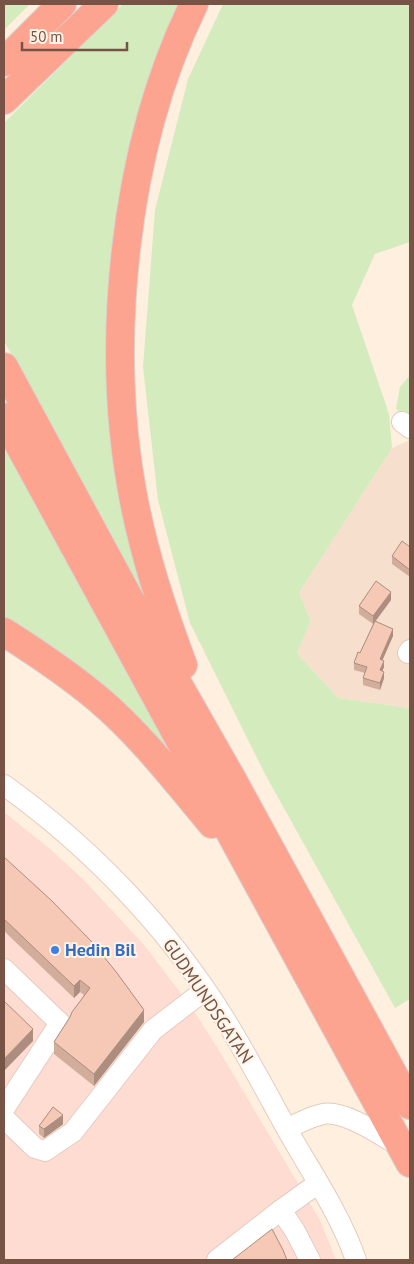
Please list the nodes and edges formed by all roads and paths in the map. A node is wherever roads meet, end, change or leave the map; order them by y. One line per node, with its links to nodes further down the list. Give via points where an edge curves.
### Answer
1 (62, 4): 4 (highway)
2 (104, 4): 5 (highway)
3 (194, 4): 9 (highway, via 157,101 133,203 122,293 122,406 144,550 183,665)
4 (4, 62)
5 (4, 100)
6 (4, 367): 9 (highway, via 130,600)
7 (4, 417): 11 (highway)
8 (4, 632): 11 (highway, via 50,661 98,699 144,744)
9 (232, 779): 12 (highway)
10 (4, 785): 15 (street, GUDMUNDSGATAN, via 54,824 115,880 164,935)
11 (248, 864): 13 (highway)
12 (327, 953): 13 (street); 16 (highway)
13 (303, 966): 20 (highway)
14 (4, 969): 17 (street, via 60,1023)
15 (205, 990): 18 (street, via 153,1030 73,1132 53,1147 45,1151 35,1148); 19 (street, GUDMUNDSGATAN)
16 (410, 1105)
17 (4, 1108)
18 (4, 1118)
19 (287, 1129): 20 (street, via 325,1114 342,1116 365,1124); 21 (street, GUDMUNDSGATAN)
20 (406, 1155)
21 (317, 1184): 22 (street); 25 (street, GUDMUNDSGATAN)
22 (281, 1210): 23 (street); 24 (street)
23 (217, 1260)
24 (310, 1260)
25 (356, 1260)

